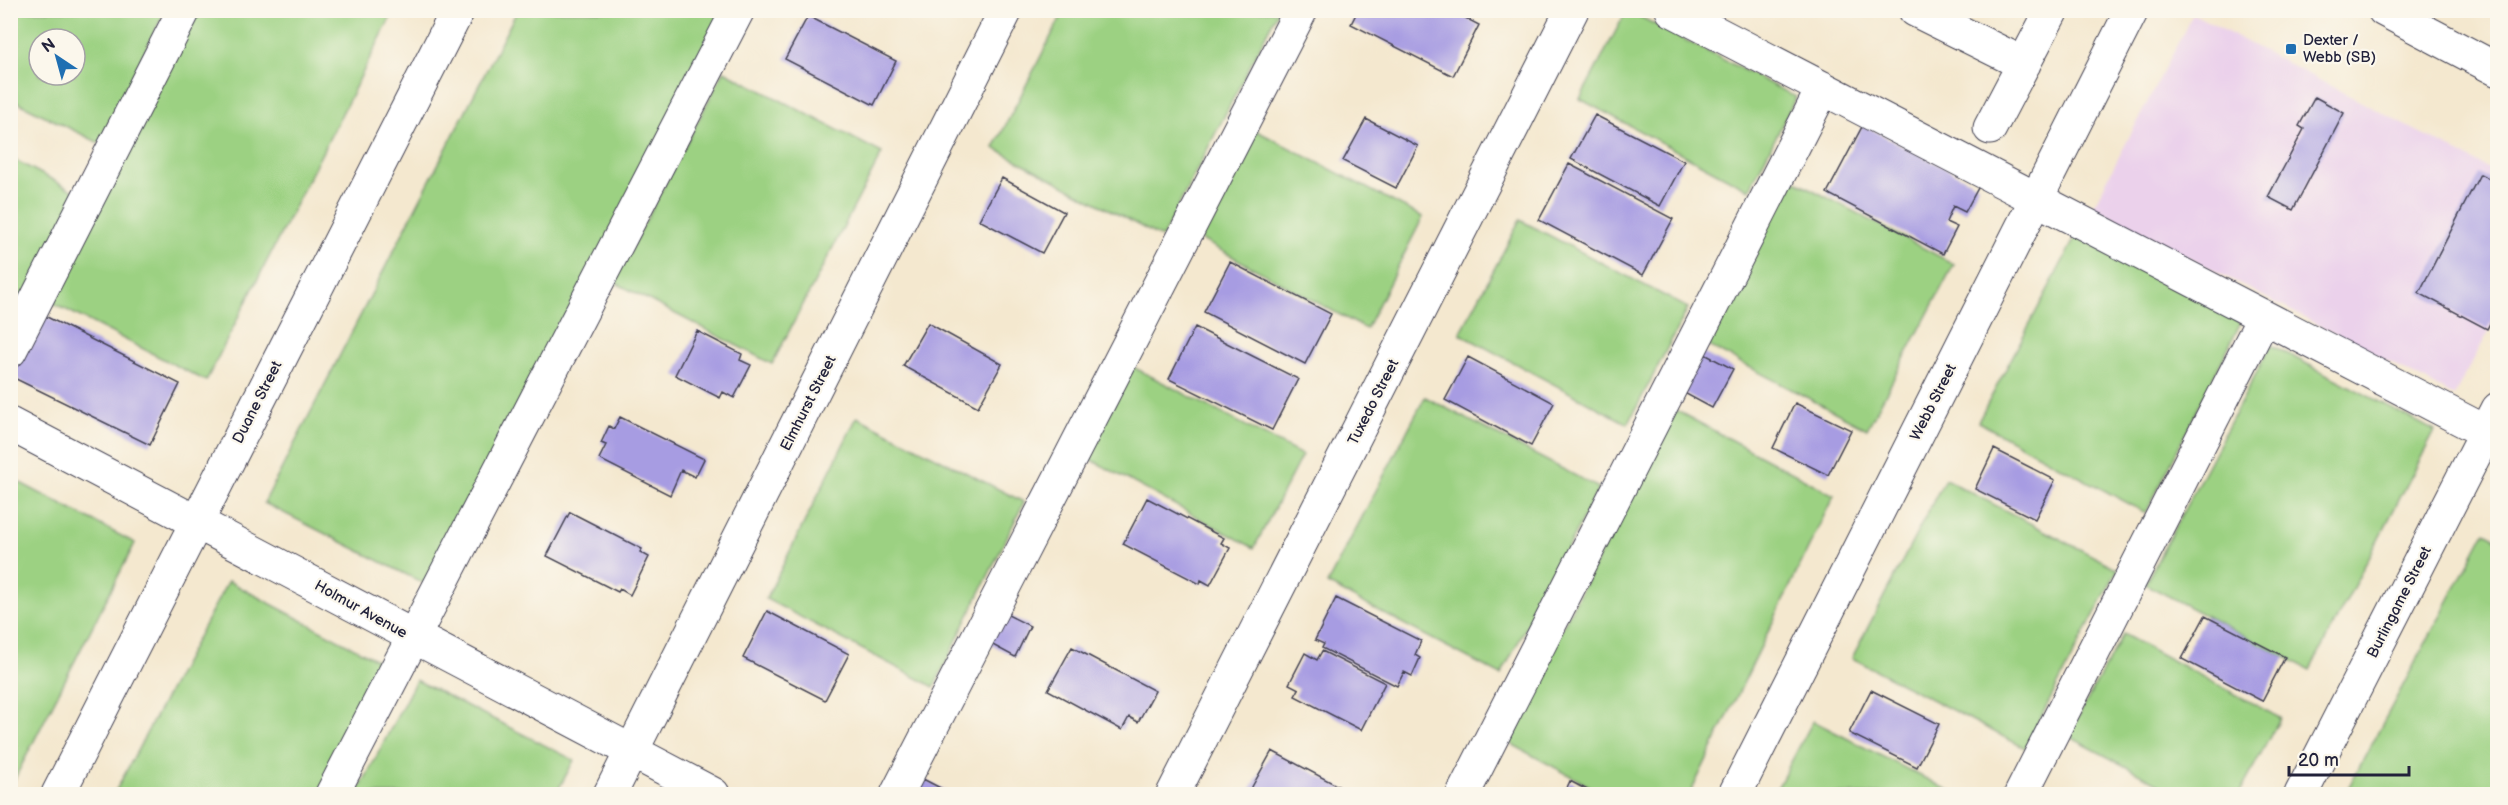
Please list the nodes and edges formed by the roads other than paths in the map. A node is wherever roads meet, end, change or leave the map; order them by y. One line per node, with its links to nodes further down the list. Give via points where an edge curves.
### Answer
1 (184, 10): 18 (street)
2 (458, 10): 21 (street, Duane Street)
3 (738, 10): 22 (street)
4 (1006, 10): 23 (street, Elmhurst Street)
5 (1301, 10): 28 (street)
6 (1572, 10): 29 (street, Tuxedo Street)
7 (1672, 10): 14 (street)
8 (1915, 10): 12 (street)
9 (2052, 10): 12 (street)
10 (2133, 10): 16 (street, Webb Street)
11 (2384, 10): 13 (street)
12 (2024, 64): 15 (street)
13 (2498, 70)
14 (1823, 88): 16 (street); 30 (street)
15 (1990, 128)
16 (2036, 199): 17 (street); 31 (street, Webb Street)
17 (2264, 317): 19 (street); 32 (street)
18 (10, 351)
19 (2492, 421): 33 (street, Burlingame Street)
20 (10, 424): 21 (street, Holmur Avenue)
21 (197, 521): 22 (street, Holmur Avenue); 24 (street, Duane Street)
22 (412, 637): 23 (street, Holmur Avenue); 25 (street)
23 (631, 753): 26 (street, Elmhurst Street); 27 (street, Holmur Avenue)
24 (58, 795)
25 (332, 795)
26 (610, 795)
27 (713, 795)
28 (897, 795)
29 (1173, 795)
30 (1463, 795)
31 (1736, 795)
32 (2022, 795)
33 (2301, 795)

